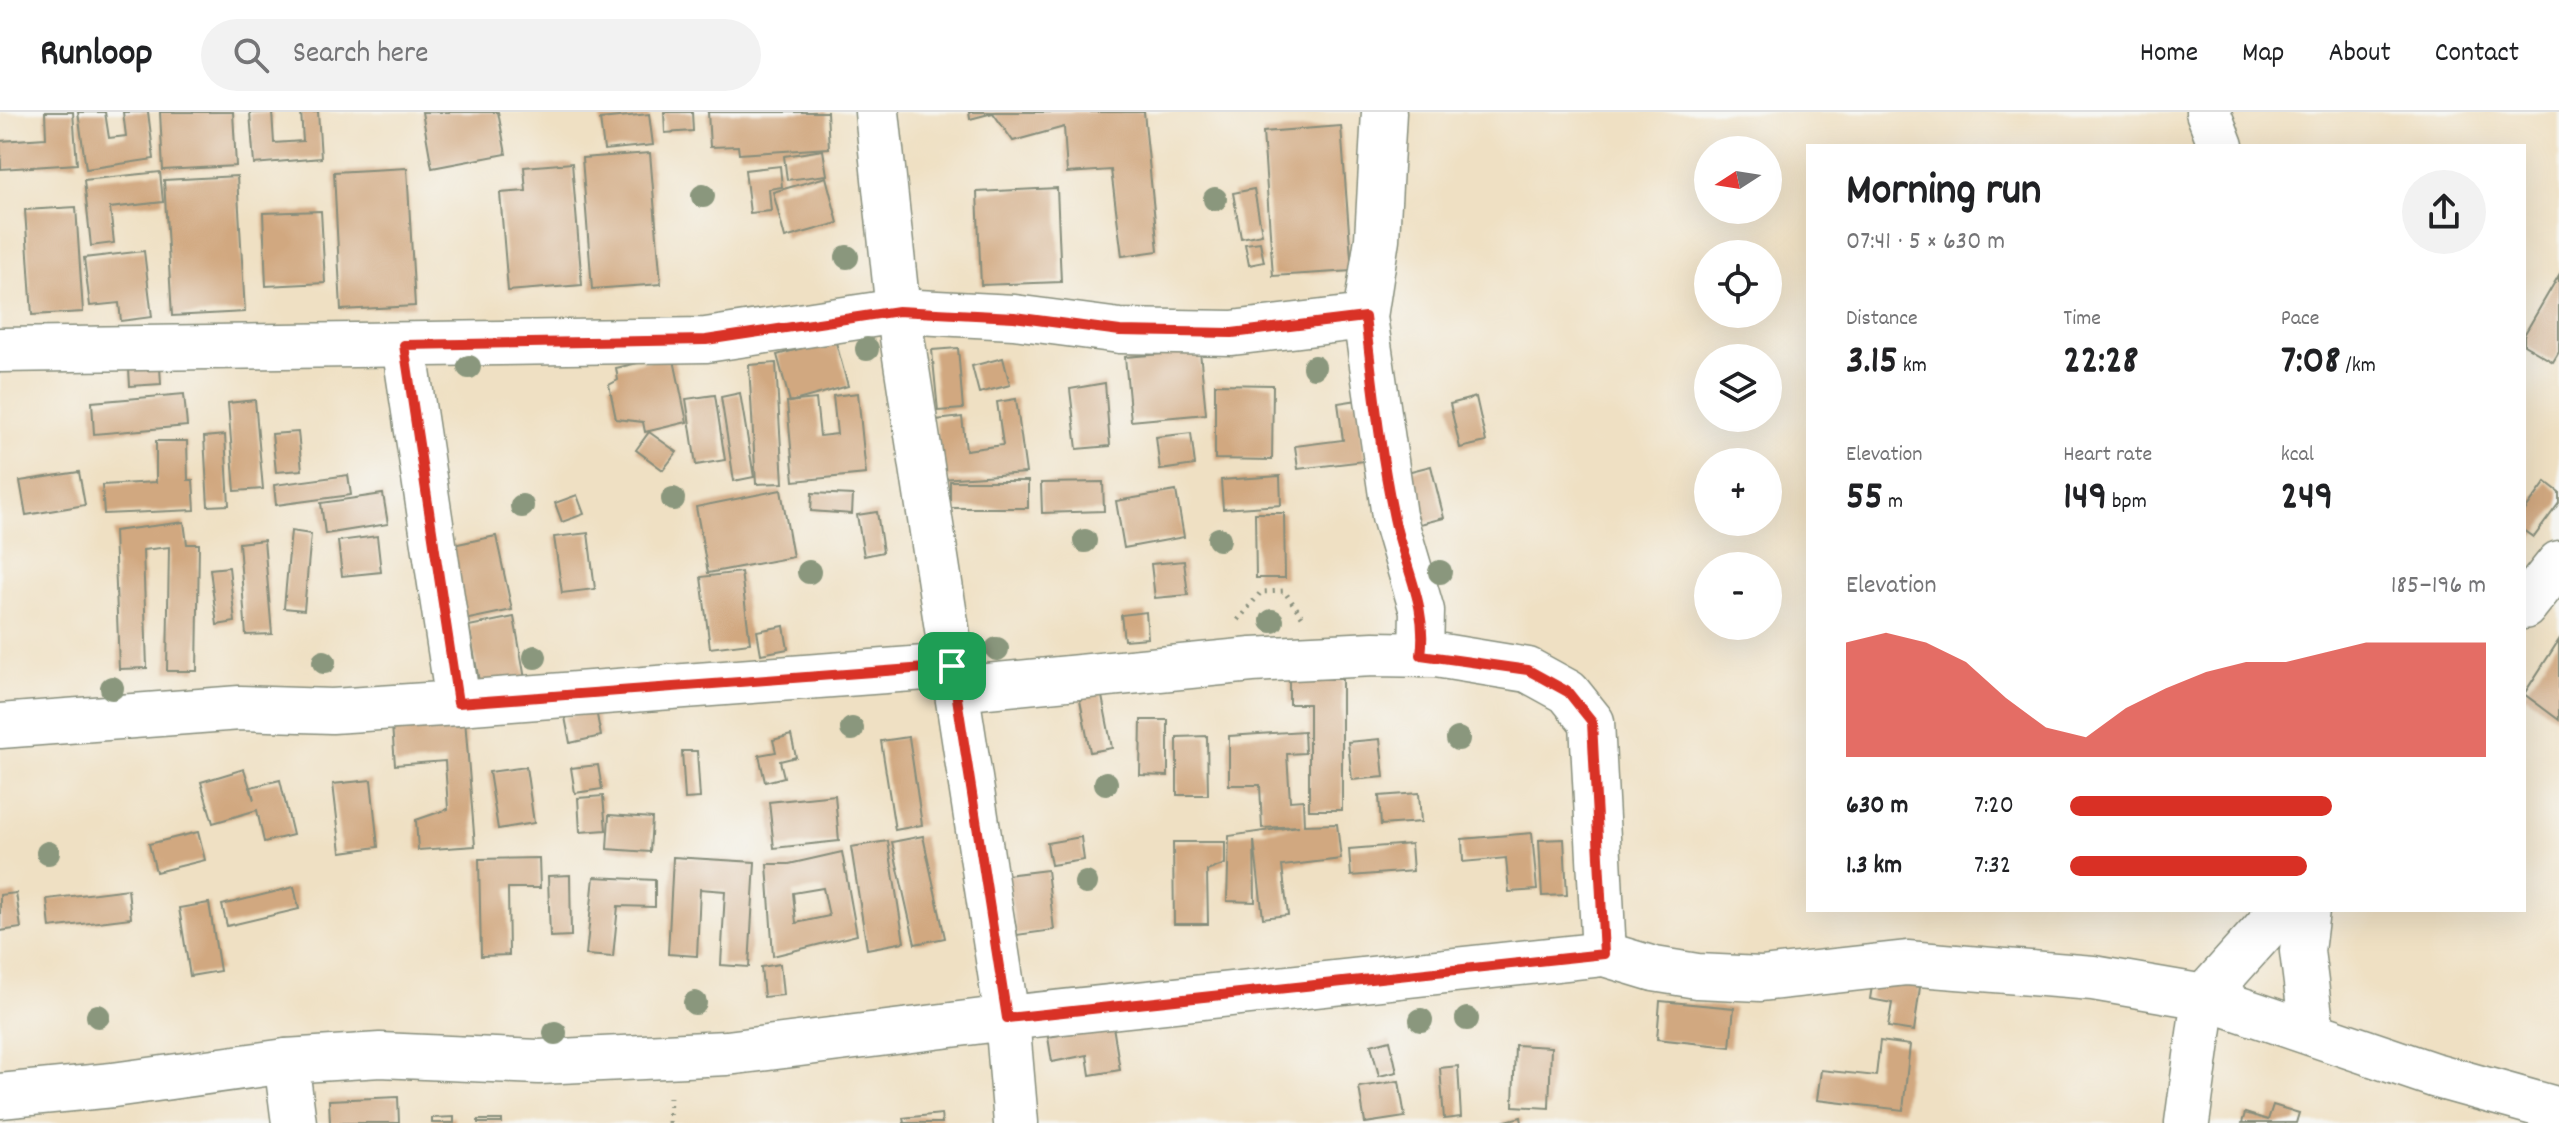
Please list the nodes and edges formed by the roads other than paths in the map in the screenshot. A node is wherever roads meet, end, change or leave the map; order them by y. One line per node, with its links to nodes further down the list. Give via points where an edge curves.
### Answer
1 (877, 112): 5 (street)
2 (1384, 112): 6 (street, via 1377,239)
3 (2208, 112): 4 (street)
4 (2220, 144)
5 (898, 311): 6 (street, via 1014,317 1120,331 1216,333); 7 (street, via 706,340); 12 (street)
6 (1365, 317): 11 (street, via 1394,516 1422,611)
7 (404, 345): 8 (street); 13 (street)
8 (0, 350)
9 (2559, 563): 10 (street)
10 (2526, 604)
11 (1421, 655): 12 (street); 17 (street, via 1528,670 1568,692 1592,722)
12 (954, 677): 13 (street); 19 (street)
13 (458, 703): 14 (street, via 332,711 240,708)
14 (0, 726)
15 (2280, 912): 18 (street)
16 (2307, 912): 20 (street, via 2302,951)
17 (1604, 954): 18 (street, via 1697,976 1761,979 1907,963 2093,978); 19 (street)
18 (2204, 997): 20 (street); 26 (street)
19 (1007, 1018): 21 (street, via 727,1053 539,1062 437,1055); 25 (street)
20 (2312, 1031): 23 (street, via 2434,1075)
21 (286, 1061): 22 (street); 24 (street)
22 (0, 1096)
23 (2559, 1110)
24 (294, 1123)
25 (1016, 1123)
26 (2187, 1123)

